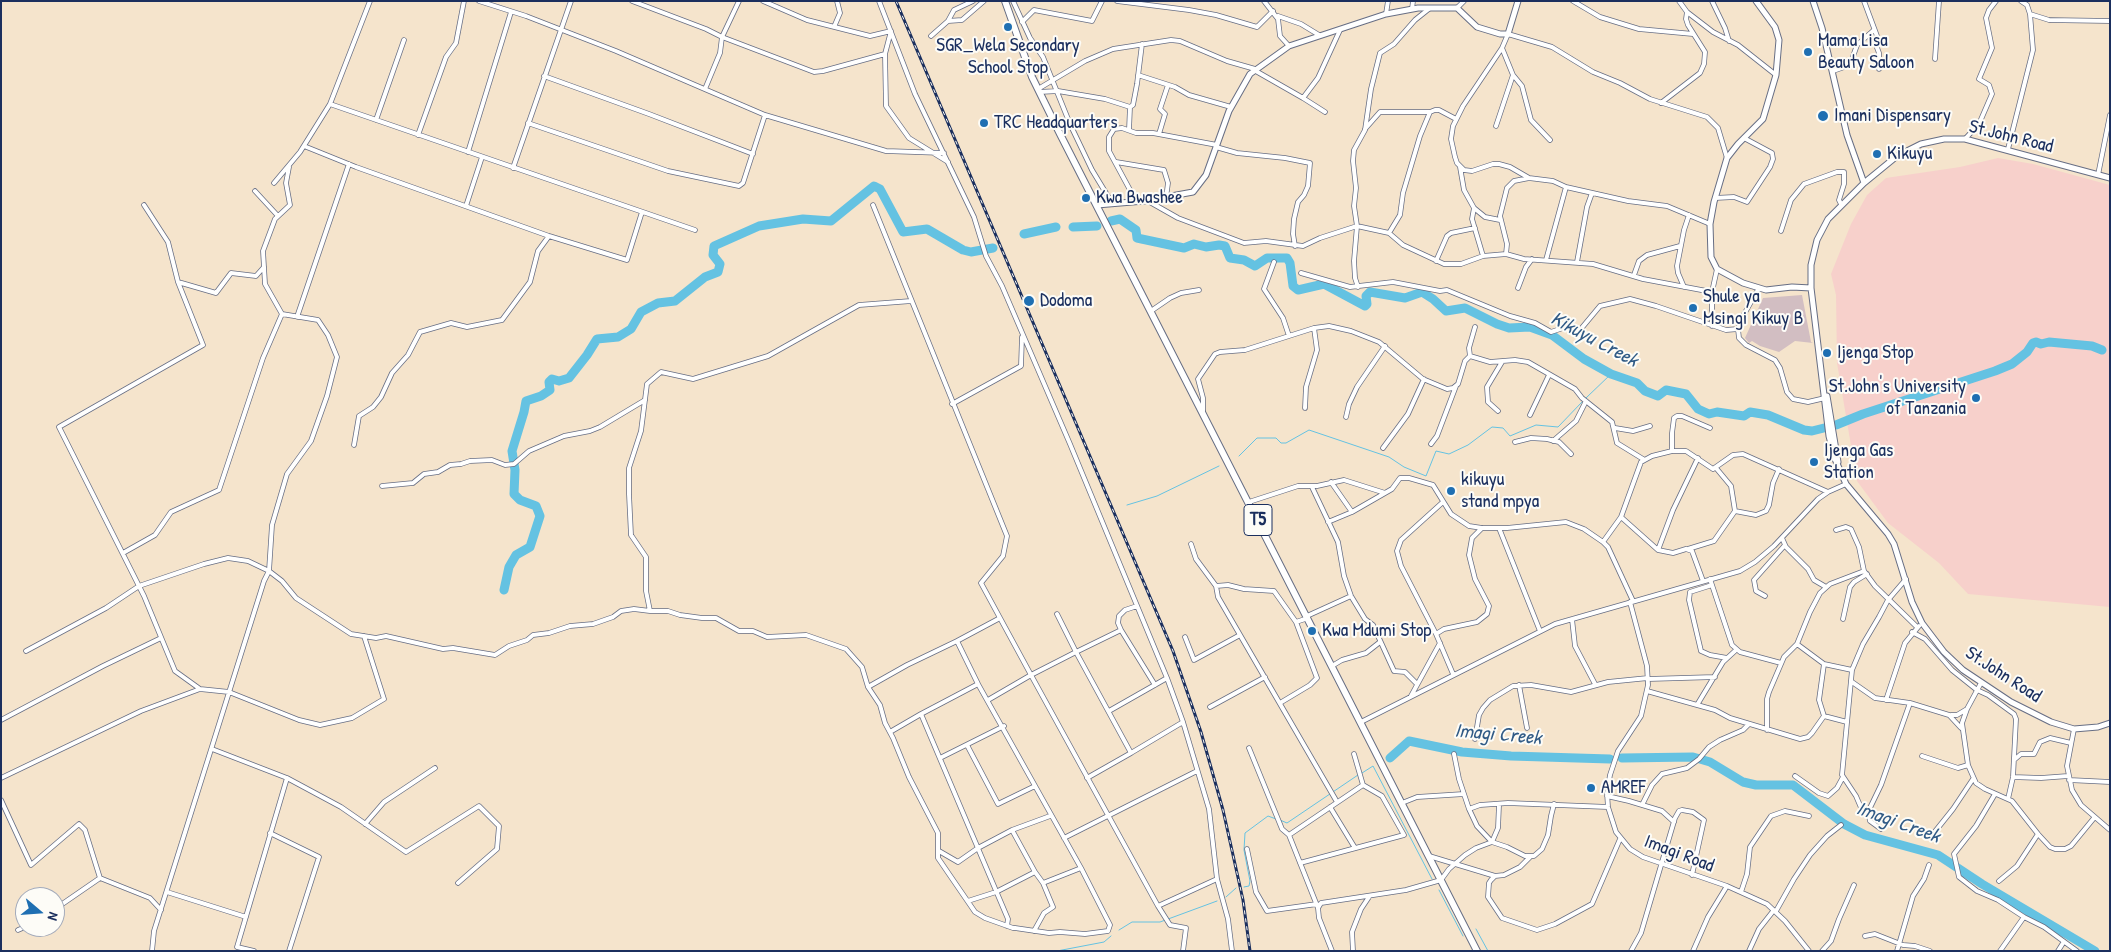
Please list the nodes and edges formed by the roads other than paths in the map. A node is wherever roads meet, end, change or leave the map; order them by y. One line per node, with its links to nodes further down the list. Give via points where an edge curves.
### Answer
1 (370, 1): 74 (street)
2 (464, 1): 90 (street, via 456,42 446,57)
3 (479, 1): 35 (street)
4 (571, 1): 44 (street)
5 (632, 1): 52 (street)
6 (739, 1): 52 (street)
7 (763, 1): 43 (street, via 807,20)
8 (837, 1): 43 (street, via 840,13)
9 (879, 1): 47 (street)
10 (973, 1): 40 (street, via 954,10)
11 (984, 1): 40 (street, via 962,20)
12 (1005, 1): 70 (highway, T5)
13 (1102, 1): 42 (street, via 1092,21 1034,10)
14 (1117, 1): 34 (street, via 1207,13 1257,27)
15 (1264, 1): 34 (street)
16 (1388, 1): 37 (street)
17 (1413, 1): 33 (street)
18 (1464, 1): 32 (street)
19 (1518, 1): 48 (street)
20 (1573, 1): 49 (street, via 1600,17 1639,29)
21 (1679, 1): 36 (street)
22 (1712, 1): 54 (street)
23 (1756, 1): 64 (street, via 1779,40)
24 (1814, 1): 62 (street)
25 (1864, 1): 46 (street)
26 (1939, 1): 59 (street)
27 (1996, 1): 92 (street, via 1987,14 1986,24 1992,48 1979,79 1989,85 1992,94 1979,124)
28 (2021, 1): 30 (street)
29 (1014, 3): 42 (street)
30 (2027, 3): 38 (street)
31 (1430, 8): 32 (street); 33 (street); 79 (street, via 1394,44 1380,53)
32 (1457, 8): 48 (street, via 1477,27)
33 (1412, 9): 37 (street)
34 (1273, 11): 39 (street)
35 (511, 12): 44 (street); 97 (street)
36 (1687, 12): 49 (street, via 1686,18); 54 (street)
37 (1386, 14): 45 (street)
38 (2030, 14): 41 (street, via 2049,20); 96 (street, via 2033,50)
39 (1276, 16): 50 (street, via 1301,24); 56 (street, via 1280,36)
40 (948, 21): 51 (street)
41 (2110, 21)
42 (1022, 22): 67 (street)
43 (834, 26): 47 (street, via 870,36)
44 (560, 30): 65 (street); 69 (street, via 616,50)
45 (1340, 30): 50 (street); 72 (street, via 1318,78)
46 (1874, 30): 60 (street); 62 (street, via 1857,45 1850,65)
47 (891, 31): 58 (street); 99 (street)
48 (1508, 34): 57 (street); 73 (street, via 1552,47 1593,72)
49 (1693, 34): 73 (street, via 1705,52 1700,73)
50 (1319, 35): 56 (street)
51 (931, 36)
52 (722, 37): 58 (street, via 814,72); 69 (street, via 720,53)
53 (404, 40): 84 (street)
54 (1729, 41): 64 (street)
55 (1142, 44): 61 (street, via 1180,41); 66 (street); 67 (street, via 1113,50 1085,61)
56 (1289, 46): 61 (street)
57 (1502, 48): 63 (street); 83 (street)
58 (885, 54): 98 (street, via 886,106 909,138)
59 (1935, 60)
60 (1879, 69)
61 (1254, 70): 72 (street); 76 (street)
62 (1833, 71): 113 (street, via 1847,135)
63 (1513, 74): 86 (street); 93 (street, via 1522,86 1531,120)
64 (1776, 75): 91 (street, via 1763,119)
65 (544, 76): 85 (street); 100 (street)
66 (1138, 76): 68 (street); 75 (street, via 1133,106)
67 (1053, 80): 70 (street); 71 (street)
68 (1168, 85): 76 (street); 89 (street, via 1160,109 1165,114)
69 (705, 89): 80 (street)
70 (1038, 90): 71 (street); 125 (highway, T5)
71 (1058, 91): 75 (street); 121 (street, via 1070,124 1098,182)
72 (1303, 98): 77 (street)
73 (1661, 103): 102 (street, via 1694,112 1714,122)
74 (330, 104): 84 (street); 94 (street)
75 (1130, 107): 87 (street)
76 (1231, 108): 95 (street)
77 (1325, 112)
78 (1430, 112): 81 (street, via 1384,112); 83 (street, via 1439,110); 137 (street, via 1403,193 1400,215)
79 (1367, 114): 81 (street); 88 (street)
80 (765, 115): 98 (street, via 886,151); 100 (street)
81 (1376, 115): 88 (street)
82 (2110, 115): 109 (street)
83 (1456, 119): 107 (street, via 1451,139)
84 (376, 120): 90 (street)
85 (528, 122): 100 (street, via 668,171 739,186 743,184); 108 (street)
86 (1496, 126)
87 (1129, 130): 89 (street); 103 (street, via 1116,128 1111,131 1109,151)
88 (1364, 130): 133 (street, via 1353,155 1354,206)
89 (1159, 134): 95 (street)
90 (418, 135): 97 (street)
91 (1744, 138): 102 (street); 118 (street, via 1772,153 1770,167 1748,202 1734,197)
92 (1965, 139): 96 (street, St.John Road); 113 (street, St.John Road, via 1933,141 1910,150 1897,156)
93 (1550, 140)
94 (304, 146): 105 (street); 106 (street)
95 (1216, 146): 117 (street, via 1206,175 1196,189); 139 (street, via 1237,153 1310,163 1308,186 1298,202 1294,219)
96 (2008, 150): 109 (street, St.John Road)
97 (468, 152): 101 (street)
98 (932, 152): 99 (street); 104 (street)
99 (944, 153): 104 (street)
100 (753, 154)
101 (482, 157): 108 (street); 126 (street)
102 (1727, 158): 118 (street)
103 (1116, 162): 117 (street, via 1164,170 1168,178); 120 (street)
104 (949, 163): 168 (street)
105 (349, 164): 126 (street); 163 (street)
106 (288, 167): 112 (street); 130 (street, via 286,183 290,204)
107 (1460, 167): 110 (street, via 1472,171 1499,164); 127 (street, via 1464,190)
108 (513, 168): 128 (street)
109 (2098, 175): 111 (street, St.John Road)
110 (1529, 178): 114 (street); 131 (street, via 1514,181 1507,188)
111 (2110, 178)
112 (274, 183)
113 (1864, 183): 122 (street, St.John Road)
114 (1566, 187): 116 (street); 144 (street)
115 (255, 191): 130 (street)
116 (1592, 192): 129 (street, via 1664,205); 147 (street)
117 (1166, 198): 119 (street)
118 (1714, 198): 132 (street)
119 (1148, 201): 120 (street); 139 (street, via 1178,218 1239,241)
120 (1136, 202): 121 (street)
121 (1112, 203): 125 (street)
122 (1841, 204): 136 (street, via 1844,172 1804,184 1791,200); 157 (street, St.John Road, via 1817,240 1811,264)
123 (144, 205): 152 (street, via 168,242)
124 (873, 205): 160 (street)
125 (1097, 205): 161 (highway, T5)
126 (466, 206): 138 (street)
127 (1474, 208): 131 (street, via 1485,217); 134 (street)
128 (642, 212): 135 (street); 138 (street, via 627,260)
129 (1689, 215): 132 (street); 140 (street)
130 (278, 216): 148 (street, via 264,251)
131 (1500, 220): 141 (street, via 1507,244)
132 (1710, 224): 149 (street, via 1710,257)
133 (1358, 226): 137 (street); 139 (street); 153 (street, via 1354,261)
134 (1475, 228): 142 (street); 145 (street, via 1451,232)
135 (695, 230)
136 (1781, 231)
137 (1389, 233): 145 (street, via 1403,245)
138 (549, 236): 193 (street, via 538,251 530,282 502,320 467,327 449,323 420,332 408,355 392,373 382,397 359,416)
139 (1295, 246)
140 (1680, 246): 151 (street, via 1647,255 1639,261); 154 (street, via 1677,270)
141 (1506, 254): 142 (street); 143 (street)
142 (1483, 256): 145 (street, via 1458,264)
143 (1532, 260): 144 (street); 155 (street)
144 (1546, 260): 147 (street)
145 (1436, 261)
146 (1274, 262): 169 (street, via 1264,289 1283,318)
147 (1577, 262): 151 (street)
148 (264, 267): 152 (street, via 256,276 231,273 216,293); 162 (street, via 265,284)
149 (1717, 269): 156 (street, via 1735,280); 159 (street)
150 (1301, 273): 153 (street)
151 (1634, 275): 154 (street)
152 (178, 282): 222 (street, via 202,345 59,427)
153 (1358, 287): 164 (street, via 1393,282 1440,292 1447,290 1552,332 1563,328 1580,330 1600,306 1630,299)
154 (1684, 287): 159 (street)
155 (1518, 288)
156 (1759, 288): 157 (street); 167 (street)
157 (1811, 288): 175 (street, St.John Road)
158 (1199, 290): 161 (street, via 1181,293)
159 (1712, 292): 164 (street)
160 (911, 301): 178 (street, via 859,304 768,356 693,379 661,372 647,384); 180 (street)
161 (1151, 310): 183 (highway, T5)
162 (282, 314): 163 (street); 222 (street, via 263,358 219,490 171,512 155,534)
163 (297, 317): 223 (street, via 318,320 337,357 310,441 287,474 272,525)
164 (1712, 326): 167 (street)
165 (1475, 327): 171 (street)
166 (1314, 328): 169 (street); 170 (street, via 1342,328); 181 (street, via 1316,350 1306,387)
167 (1738, 329): 177 (street, via 1739,338 1746,346 1778,363 1793,398 1808,402)
168 (1022, 334): 180 (street, via 1021,366); 236 (street)
169 (1289, 336): 183 (street, via 1251,349 1215,354 1198,379 1203,398)
170 (1385, 346): 174 (street); 186 (street, via 1357,387)
171 (1470, 356): 172 (street); 176 (street)
172 (1502, 362): 173 (street, via 1525,361); 182 (street, via 1487,387 1488,402)
173 (1549, 375): 179 (street, via 1572,386); 185 (street)
174 (1424, 379): 176 (street, via 1444,388); 194 (street, via 1408,414)
175 (1823, 381): 177 (street); 184 (street)
176 (1456, 386): 192 (street)
177 (1825, 398): 184 (street)
178 (644, 400): 203 (street, via 600,427 564,436 529,451 514,464 470,461 424,474 413,483); 237 (street, via 642,431 629,468 629,494 631,535 646,557 646,591)
179 (1586, 401): 188 (street); 190 (street, via 1576,421)
180 (952, 404): 240 (street, via 1007,536 1003,556 981,583)
181 (1305, 408)
182 (1498, 410)
183 (1202, 412): 207 (highway, T5)
184 (1828, 413): 202 (street, St.John Road, via 1838,469)
185 (1530, 415)
186 (1346, 417)
187 (1650, 426): 188 (street, via 1633,431)
188 (1615, 428): 198 (street, via 1617,443)
189 (1710, 428): 195 (street, via 1677,416 1674,418)
190 (1553, 441): 191 (street, via 1531,438); 196 (street, via 1559,442)
191 (1515, 442)
192 (1431, 444)
193 (354, 445)
194 (1383, 448)
195 (1672, 451): 197 (street, via 1684,450); 198 (street)
196 (1571, 454)
197 (1698, 458): 199 (street, via 1708,467); 221 (street)
198 (1643, 460): 211 (street, via 1637,468)
199 (1716, 468): 200 (street, via 1738,454); 209 (street, via 1731,486)
200 (1778, 469): 206 (street); 209 (street, via 1766,511 1756,515)
201 (1331, 482): 204 (street); 205 (street, via 1352,482); 210 (street)
202 (1846, 484): 206 (street); 226 (street, St.John Road, via 1888,534)
203 (382, 486)
204 (1312, 486): 207 (street, via 1298,486); 212 (street)
205 (1384, 492): 208 (street, via 1404,477 1432,485); 210 (street)
206 (1828, 492): 216 (street)
207 (1248, 502): 239 (highway, T5)
208 (1443, 502): 213 (street, via 1455,519); 249 (street, via 1401,540 1397,551 1406,578)
209 (1735, 511): 220 (street, via 1714,541)
210 (1352, 512): 212 (street)
211 (1621, 517): 217 (street); 221 (street)
212 (1328, 522): 232 (street, via 1338,542)
213 (1482, 528): 214 (street); 249 (street, via 1472,538 1469,555 1475,578 1489,606 1487,614 1477,622)
214 (1499, 528): 217 (street, via 1566,522); 247 (street)
215 (1836, 530): 224 (street, via 1850,529)
216 (1782, 538): 219 (street); 225 (street, via 1740,571)
217 (1603, 542): 235 (street, Imagi Road, via 1616,561)
218 (1191, 544): 230 (street, via 1196,560)
219 (1785, 545): 231 (street, via 1814,580); 233 (street, via 1754,580 1756,591)
220 (1688, 549): 221 (street, via 1673,553); 227 (street, via 1695,555)
221 (1658, 550)
222 (123, 553): 229 (street)
223 (269, 571): 229 (street, via 242,560 222,559); 251 (street, via 296,598 322,617 351,634); 283 (street)
224 (1866, 572): 231 (street); 234 (street); 242 (street, via 1850,587)
225 (1710, 578): 227 (street); 228 (street)
226 (1906, 579): 234 (street); 244 (street, St.John Road)
227 (1703, 581): 235 (street)
228 (1712, 585): 258 (street, via 1728,637); 261 (street, via 1690,592 1689,600 1701,650)
229 (139, 586): 253 (street); 259 (street, via 106,608)
230 (1216, 586): 243 (street, via 1274,591); 250 (street, via 1218,597)
231 (1826, 587): 257 (street, via 1810,612)
232 (1351, 596): 239 (street); 255 (street, via 1373,625)
233 (1764, 596)
234 (1888, 600): 245 (street); 265 (street)
235 (1631, 601): 241 (street); 271 (street, Imagi Road)
236 (1137, 606): 246 (street, via 1119,616); 270 (street)
237 (650, 611): 251 (street, via 625,610 593,624 534,635 490,656 452,648 443,650 386,636); 279 (street, via 668,610 680,615 716,618 739,631 774,637 806,635 840,646 854,656)
238 (1057, 614): 260 (street)
239 (1307, 617): 243 (street); 264 (highway, T5)
240 (1000, 618): 254 (street); 267 (street)
241 (1572, 619): 247 (street); 276 (street, via 1575,646)
242 (1843, 619)
243 (1296, 622): 287 (street, via 1317,678)
244 (1922, 623): 245 (street); 273 (street, St.John Road, via 1944,652)
245 (1917, 627): 248 (street)
246 (1121, 630): 260 (street); 277 (street)
247 (1540, 631): 266 (street)
248 (1912, 632): 281 (street, via 1925,640 1952,670); 286 (street, via 1904,643)
249 (1436, 634): 256 (street)
250 (1240, 635): 252 (street, via 1194,660); 268 (street)
251 (364, 636): 283 (street, via 384,699 352,718 320,725)
252 (1185, 637)
253 (161, 638): 280 (street, via 175,671); 296 (street)
254 (958, 641): 274 (street); 279 (street)
255 (1380, 642): 264 (street, via 1366,653); 275 (street, via 1394,671 1405,672)
256 (1440, 643): 266 (street); 275 (street)
257 (1797, 644): 262 (street); 263 (street)
258 (1736, 650): 261 (street); 262 (street)
259 (26, 651)
260 (1076, 652): 267 (street); 292 (street)
261 (1727, 658): 269 (street)
262 (1782, 663): 305 (street, via 1766,699)
263 (1824, 664): 265 (street); 295 (street, via 1818,700)
264 (1332, 666): 298 (highway, T5)
265 (1852, 670): 272 (street)
266 (1453, 674): 284 (street)
267 (1031, 675): 285 (street); 327 (street)
268 (1265, 676): 287 (street); 290 (street)
269 (1714, 677): 271 (street); 289 (street)
270 (1167, 678): 277 (street); 297 (street)
271 (1648, 678): 276 (street); 282 (street, Imagi Road)
272 (1852, 682): 286 (street, via 1866,693); 299 (street)
273 (1981, 683): 281 (street); 304 (street, St.John Road, via 2051,722)
274 (978, 684): 285 (street); 293 (street)
275 (1417, 684): 284 (street)
276 (1595, 684): 278 (street, via 1572,692)
277 (1155, 685): 292 (street)
278 (1519, 685): 303 (street); 308 (street, via 1501,692 1483,708)
279 (868, 687): 307 (street, via 880,705)
280 (200, 689): 283 (street); 325 (street, via 141,711)
281 (1977, 690): 291 (street); 318 (street, via 2014,714)
282 (1647, 691): 289 (street); 335 (street, Imagi Road, via 1641,716 1615,759)
283 (229, 692): 312 (street)
284 (1411, 696): 298 (street)
285 (988, 700): 302 (street)
286 (1886, 700): 288 (street)
287 (1280, 703): 338 (street)
288 (1910, 703): 294 (street); 347 (street, via 1881,786)
289 (1697, 705): 301 (street)
290 (1210, 707)
291 (1967, 709): 294 (street); 306 (street)
292 (1109, 711): 313 (street)
293 (921, 714): 307 (street); 317 (street)
294 (1949, 715): 306 (street)
295 (1824, 716): 299 (street); 305 (street, via 1812,733 1803,739)
296 (1, 720)
297 (1183, 722): 313 (street); 321 (street)
298 (1361, 722): 339 (highway, T5)
299 (1847, 722): 323 (street)
300 (2110, 723): 304 (street, St.John Road)
301 (1749, 724): 305 (street); 341 (street, via 1709,747 1687,768 1662,774)
302 (1004, 726): 310 (street); 332 (street)
303 (1527, 728)
304 (2074, 728): 309 (street)
305 (1767, 730)
306 (1963, 731): 319 (street)
307 (890, 732): 367 (street, via 938,833)
308 (1474, 739)
309 (2070, 743): 318 (street, via 2050,738 2040,742 2034,754 2021,754); 328 (street)
310 (967, 745): 317 (street); 332 (street, via 998,804)
311 (1249, 748): 360 (street, via 1282,829)
312 (212, 749): 326 (street); 386 (street)
313 (1131, 753): 327 (street)
314 (1354, 754): 331 (street)
315 (1454, 754): 333 (street)
316 (1922, 756): 319 (street, via 1954,767)
317 (940, 758): 364 (street)
318 (2014, 761): 324 (street)
319 (1968, 765): 329 (street)
320 (435, 768): 352 (street, via 384,802)
321 (1197, 771): 346 (street); 379 (street, via 1209,809)
322 (1795, 776): 323 (street, via 1828,796)
323 (1843, 777): 347 (street)
324 (2014, 777): 328 (street); 336 (street)
325 (1, 778)
326 (287, 778): 352 (street, via 341,806); 357 (street)
327 (1087, 778): 346 (street)
328 (2069, 778): 330 (street); 350 (street, via 2075,798)
329 (1973, 779): 334 (street); 358 (street)
330 (2110, 782)
331 (1363, 785): 338 (street); 365 (street, via 1382,796 1404,835)
332 (1035, 786): 348 (street)
333 (1464, 794): 339 (street, via 1417,797); 345 (street)
334 (1994, 794): 336 (street); 397 (street, via 1976,826 1956,851 1954,861 1961,880)
335 (1607, 796): 341 (street); 344 (street, Imagi Road)
336 (2008, 799): 359 (street)
337 (1, 800): 378 (street, via 31,865 79,824 85,830)
338 (1337, 802): 343 (street)
339 (1402, 803): 368 (highway, T5)
340 (1554, 804): 342 (street); 344 (street); 369 (street, via 1548,835 1539,852)
341 (1642, 804): 351 (street, via 1662,811)
342 (1499, 805): 345 (street, via 1480,805); 363 (street, via 1498,828)
343 (1330, 807): 360 (street); 365 (street)
344 (1608, 807): 362 (street, Imagi Road)
345 (1469, 809): 363 (street, via 1477,826)
346 (1108, 815): 361 (street); 392 (street)
347 (1867, 815): 355 (street)
348 (1050, 816): 354 (street); 361 (street)
349 (1809, 816): 388 (street, via 1785,811 1769,817 1750,846)
350 (2094, 818): 356 (street); 359 (street, via 2075,842 2065,849 2050,847)
351 (1674, 822): 372 (street); 376 (street, via 1682,810 1693,812 1704,820)
352 (365, 824): 382 (street, via 406,852 479,806 499,826 497,849)
353 (1841, 825): 395 (street, via 1810,856)
354 (1012, 830): 364 (street); 375 (street)
355 (1881, 830)
356 (2110, 830)
357 (270, 833): 396 (street); 405 (street, via 319,857)
358 (1933, 834)
359 (2038, 834): 381 (street, via 2017,866)
360 (1289, 835): 370 (street)
361 (1064, 838): 374 (street)
362 (1620, 839): 372 (street, Imagi Road, via 1635,853); 377 (street, via 1592,904 1544,929 1531,930 1502,918 1488,897 1489,883)
363 (1492, 842): 369 (street); 371 (street, via 1471,851)
364 (978, 848): 367 (street, via 958,862); 387 (street)
365 (1355, 848): 370 (street)
366 (1247, 849): 393 (street, via 1256,892 1267,911)
367 (939, 851): 390 (street, via 940,861)
368 (1429, 856): 371 (street); 380 (highway, T5)
369 (1530, 857): 377 (street, via 1512,872)
370 (1300, 862): 393 (street)
371 (1455, 864): 377 (street); 380 (street)
372 (1662, 865): 376 (street, Imagi Road); 411 (street, via 1642,933)
373 (1929, 865): 401 (street, via 1914,896)
374 (1081, 868): 383 (street); 399 (street, via 1110,925 1108,930 1085,934)
375 (1036, 872): 383 (street); 387 (street)
376 (1692, 875): 385 (street, Imagi Road)
377 (1495, 876)
378 (100, 878): 391 (street); 394 (street, via 150,898)
379 (1217, 879): 392 (street); 407 (street, via 1228,919)
380 (1441, 880): 389 (street); 410 (highway, T5)
381 (1999, 881)
382 (458, 883)
383 (1043, 883): 399 (street, via 1053,907 1044,913)
384 (1854, 885): 415 (street, via 1832,940)
385 (1726, 886): 388 (street, Imagi Road); 412 (street)
386 (167, 892): 394 (street); 396 (street)
387 (996, 892): 390 (street); 398 (street, via 1008,919)
388 (1741, 892): 395 (street, Imagi Road)
389 (1369, 897): 393 (street); 409 (street, via 1352,932)
390 (968, 901): 398 (street, via 977,914)
391 (65, 902)
392 (1158, 906): 406 (street, via 1170,925 1186,928)
393 (1317, 906): 408 (street)
394 (161, 910): 403 (street)
395 (1775, 911): 413 (street, via 1759,929); 414 (street, Imagi Road)
396 (246, 917): 404 (street, via 237,946)
397 (2024, 918): 402 (street, via 2044,927); 418 (street)
398 (1007, 926): 399 (street)
399 (1034, 931)
400 (1865, 936): 401 (street, via 1875,934)
401 (1899, 942): 416 (street); 417 (street)
402 (2063, 943): 419 (street); 420 (street)
403 (152, 951)
404 (254, 951)
405 (289, 951)
406 (1183, 951)
407 (1232, 951)
408 (1332, 951)
409 (1353, 951)
410 (1477, 951)
411 (1630, 951)
412 (1693, 951)
413 (1749, 951)
414 (1809, 951)
415 (1822, 951)
416 (1897, 951)
417 (1930, 951)
418 (2000, 951)
419 (2058, 951)
420 (2077, 951)

